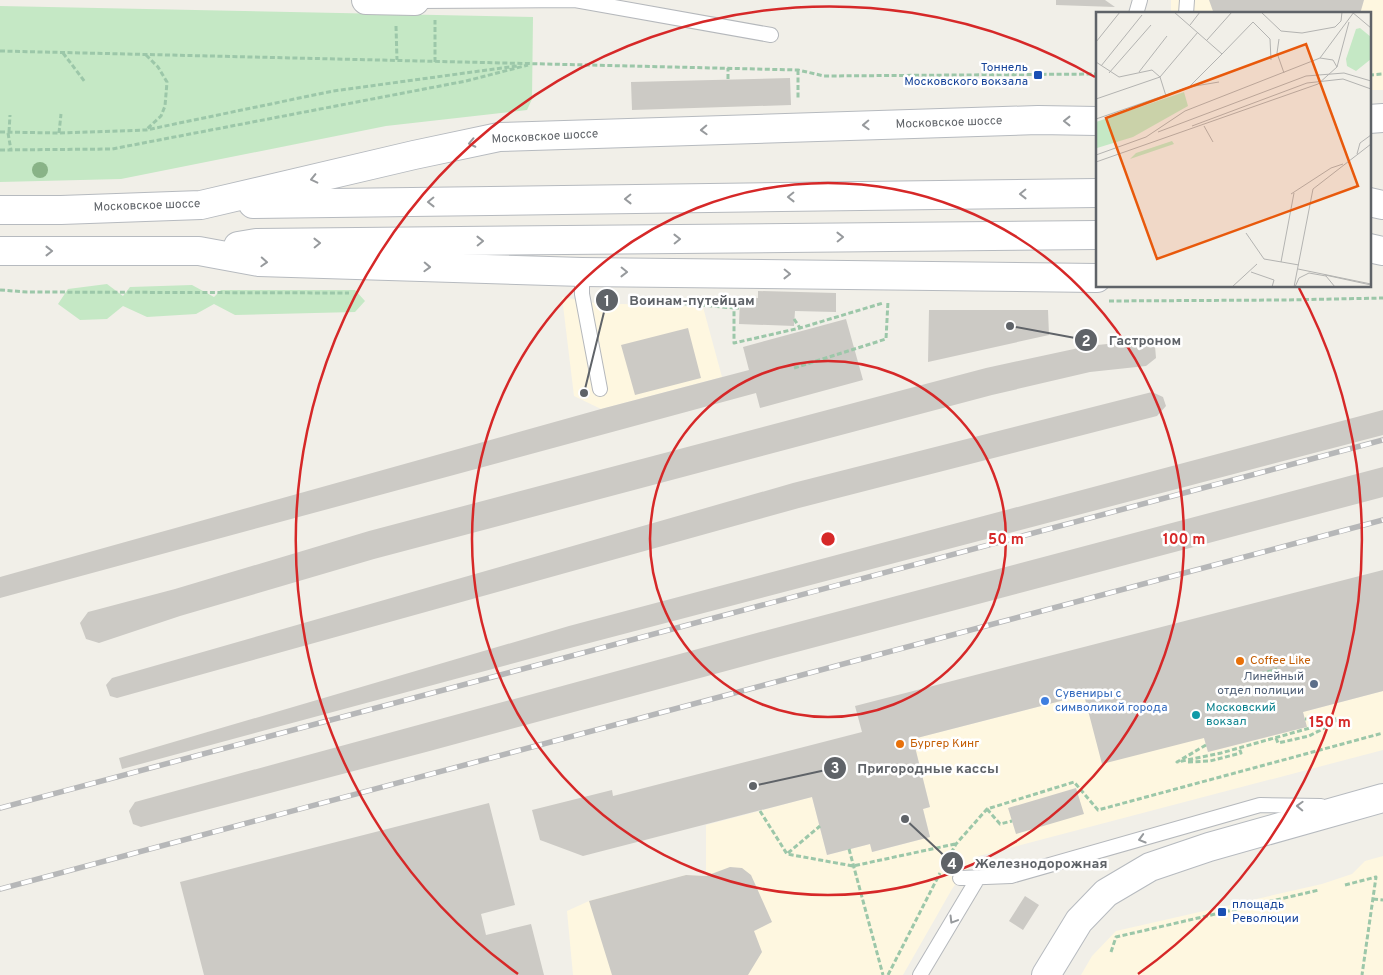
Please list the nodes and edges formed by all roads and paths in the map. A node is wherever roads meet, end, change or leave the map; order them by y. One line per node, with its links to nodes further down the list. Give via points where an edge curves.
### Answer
1 (366, 0): 3 (main road)
2 (575, 0): 3 (lane); 4 (lane)
3 (415, 1): 8 (path); 9 (path)
4 (771, 35)
5 (0, 52): 6 (path)
6 (62, 53): 7 (path); 17 (path)
7 (146, 54): 8 (path); 24 (path, via 167,82 161,116)
8 (397, 60): 9 (path)
9 (435, 62): 10 (path)
10 (533, 64): 11 (path); 24 (path, via 333,91); 29 (path, via 466,81 112,149)
11 (728, 68): 12 (path); 16 (path)
12 (798, 70): 13 (path, via 824,76); 18 (path)
13 (1096, 74)
14 (1383, 74): 15 (path)
15 (1370, 75)
16 (728, 79)
17 (85, 82)
18 (798, 98)
19 (61, 114): 27 (path)
20 (10, 115): 26 (path)
21 (1383, 118): 22 (main road)
22 (1370, 119)
23 (1096, 121): 32 (main road, Московское шоссе, one-way to 32, via 499,137)
24 (146, 130): 27 (path)
25 (0, 132): 26 (path)
26 (8, 132): 27 (path); 29 (path)
27 (59, 133)
28 (0, 150): 29 (path)
29 (11, 150)
30 (1084, 193): 32 (main road, one-way to 32)
31 (1370, 202): 33 (main road)
32 (201, 205): 34 (main road, Московское шоссе)
33 (1383, 205)
34 (0, 210)
35 (1084, 235): 38 (main road, one-way to 35, via 256,243)
36 (1370, 248): 39 (main road)
37 (0, 251): 38 (main road, one-way to 38)
38 (199, 251): 42 (main road, one-way to 42, via 259,262)
39 (1383, 251)
40 (1383, 266): 41 (main road)
41 (1370, 268)
42 (582, 272): 43 (main road, one-way to 43); 50 (lane, via 582,294)
43 (1096, 278)
44 (888, 301): 49 (path, via 886,339)
45 (734, 308): 46 (path)
46 (740, 308)
47 (794, 319): 48 (path)
48 (800, 328)
49 (794, 368)
50 (600, 389)
51 (1277, 669): 52 (path)
52 (1246, 678)
53 (1304, 719): 55 (path, via 1342,719 1308,736 1278,743 1276,738 1265,739 1240,748 1241,753 1210,761 1177,762)
54 (1383, 733): 58 (path, via 1098,810 1074,782)
55 (1206, 745)
56 (1383, 798): 57 (main road)
57 (1349, 807): 67 (lane, one-way to 67, via 1260,805 1010,876); 76 (main road, via 1150,867 1106,893 1079,921)
58 (987, 809): 60 (path, via 1000,824); 62 (path)
59 (760, 811): 64 (path)
60 (1012, 821)
61 (820, 826): 64 (path)
62 (956, 844): 65 (path); 74 (path)
63 (850, 850): 65 (path)
64 (787, 854): 65 (path)
65 (853, 866): 73 (path)
66 (960, 878): 67 (lane)
67 (978, 878): 75 (lane, one-way to 75)
68 (1345, 885): 70 (path, via 1376,877)
69 (1319, 890): 72 (path, via 1116,937)
70 (1373, 900): 71 (path); 77 (path)
71 (1383, 900)
72 (1111, 952)
73 (883, 975)
74 (888, 975)
75 (920, 975)
76 (1046, 975)
77 (1362, 975)

